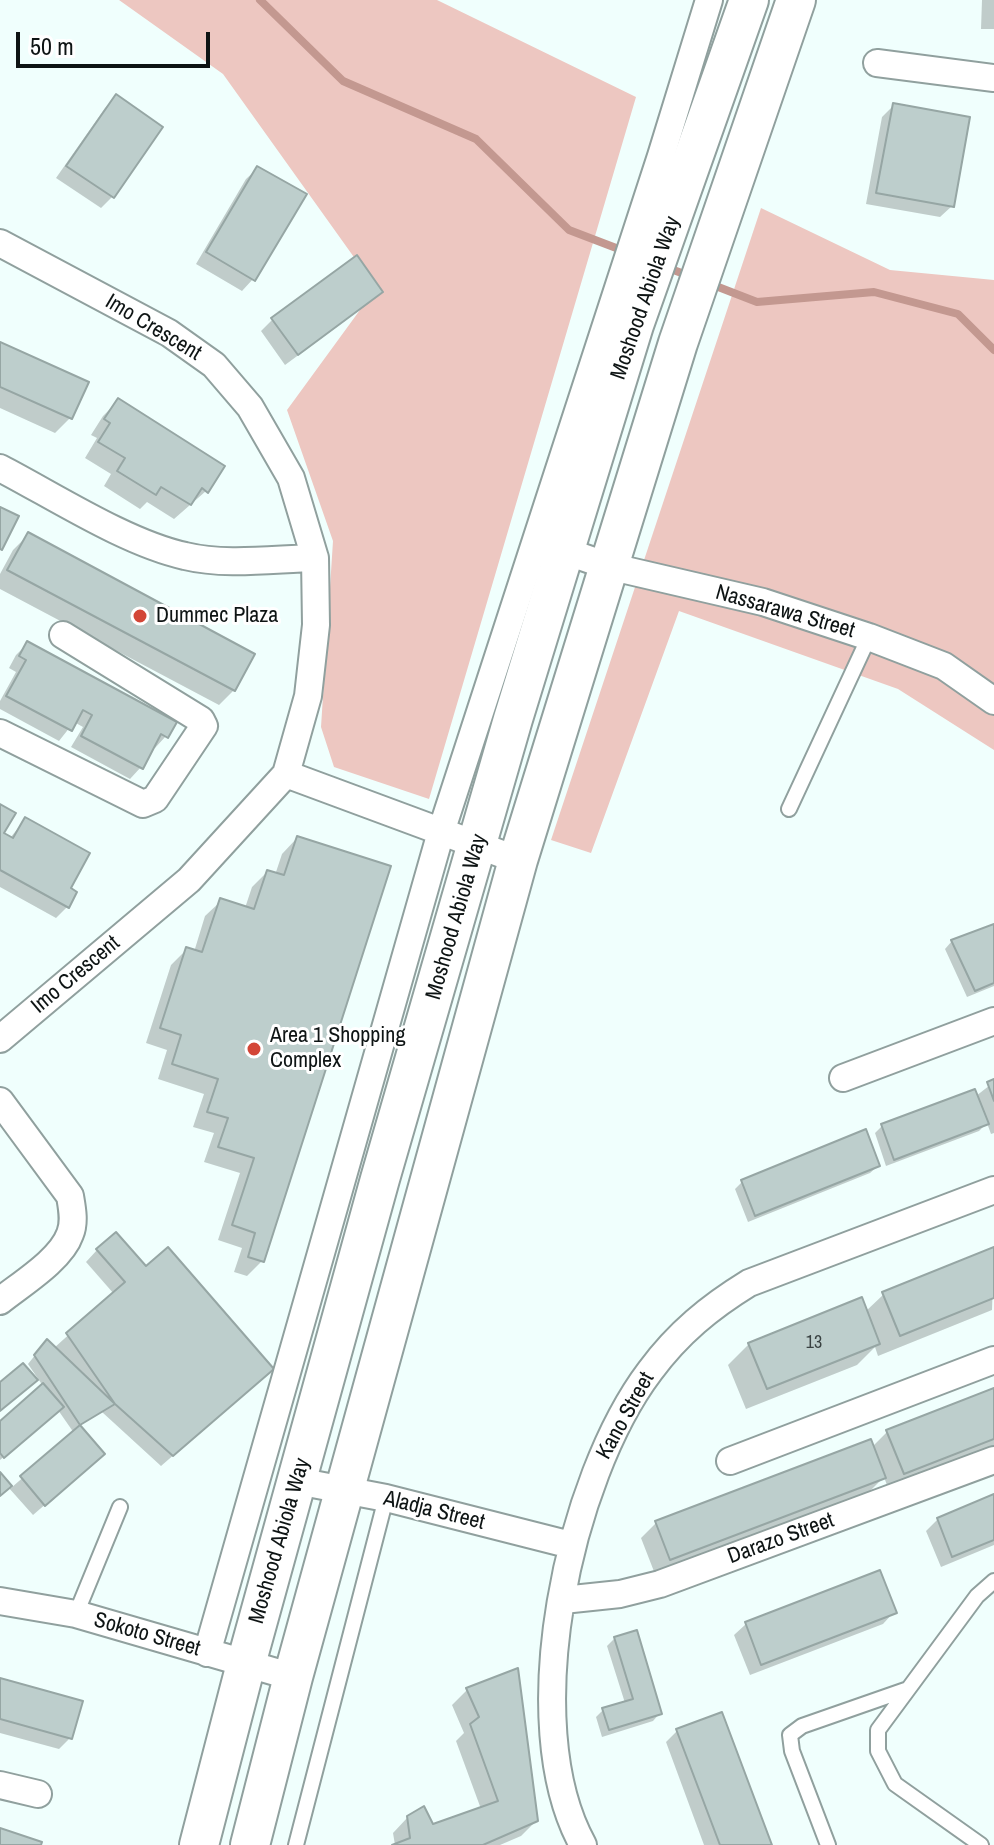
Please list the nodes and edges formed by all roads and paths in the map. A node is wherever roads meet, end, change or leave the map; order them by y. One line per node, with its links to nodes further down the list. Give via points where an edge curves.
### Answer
1 (709, 0): 17 (street)
2 (749, 0): 8 (main road, Moshood Abiola Way, via 634,325)
3 (796, 0): 10 (main road, Moshood Abiola Way)
4 (877, 63): 5 (street)
5 (994, 78)
6 (0, 243): 9 (street, Imo Crescent, via 169,333 214,365 250,407 279,454)
7 (0, 468): 9 (street, via 140,541 186,557)
8 (565, 551): 10 (street, Nassarawa Street); 18 (main road, Moshood Abiola Way)
9 (315, 558): 15 (street, Imo Crescent, via 316,625 308,696)
10 (608, 566): 12 (street, Nassarawa Street, via 763,602); 19 (main road, Moshood Abiola Way)
11 (63, 635): 14 (street, via 204,726 155,799 143,804)
12 (869, 637): 13 (street, Nassarawa Street, via 944,666); 16 (lane)
13 (994, 701)
14 (0, 733)
15 (286, 774): 17 (street); 21 (street, Imo Crescent, via 189,880)
16 (789, 809)
17 (441, 832): 18 (street); 38 (street)
18 (478, 846): 19 (street); 29 (main road, Moshood Abiola Way)
19 (518, 860): 30 (main road, Moshood Abiola Way)
20 (994, 1021): 22 (street)
21 (0, 1039)
22 (843, 1078)
23 (0, 1101): 25 (street, via 70,1196 73,1215 71,1234 60,1253)
24 (994, 1190): 33 (street, Kano Street, via 749,1283 713,1305 650,1371 624,1411)
25 (0, 1301)
26 (994, 1360): 28 (street)
27 (994, 1460): 35 (street, Darazo Street, via 660,1584)
28 (730, 1461)
29 (297, 1481): 30 (street, Aladja Street); 39 (main road, Moshood Abiola Way)
30 (343, 1492): 31 (street, Aladja Street); 40 (main road, Moshood Abiola Way)
31 (386, 1498): 33 (street, Aladja Street); 46 (lane)
32 (120, 1507): 37 (lane)
33 (571, 1545): 35 (street, Kano Street)
34 (994, 1581): 41 (lane)
35 (563, 1600): 47 (street, Kano Street, via 551,1681 553,1749 569,1821)
36 (0, 1601): 37 (street, Sokoto Street)
37 (76, 1614): 38 (street, Sokoto Street)
38 (207, 1653): 39 (street, Sokoto Street)
39 (246, 1664): 40 (street, Sokoto Street); 44 (main road, Moshood Abiola Way)
40 (293, 1677): 45 (main road, Moshood Abiola Way)
41 (909, 1688): 48 (lane, via 790,1735); 49 (lane, via 878,1730 878,1751 895,1784)
42 (0, 1785): 43 (street)
43 (38, 1794)
44 (199, 1845)
45 (250, 1845)
46 (296, 1845)
47 (583, 1845)
48 (828, 1845)
49 (981, 1845)

